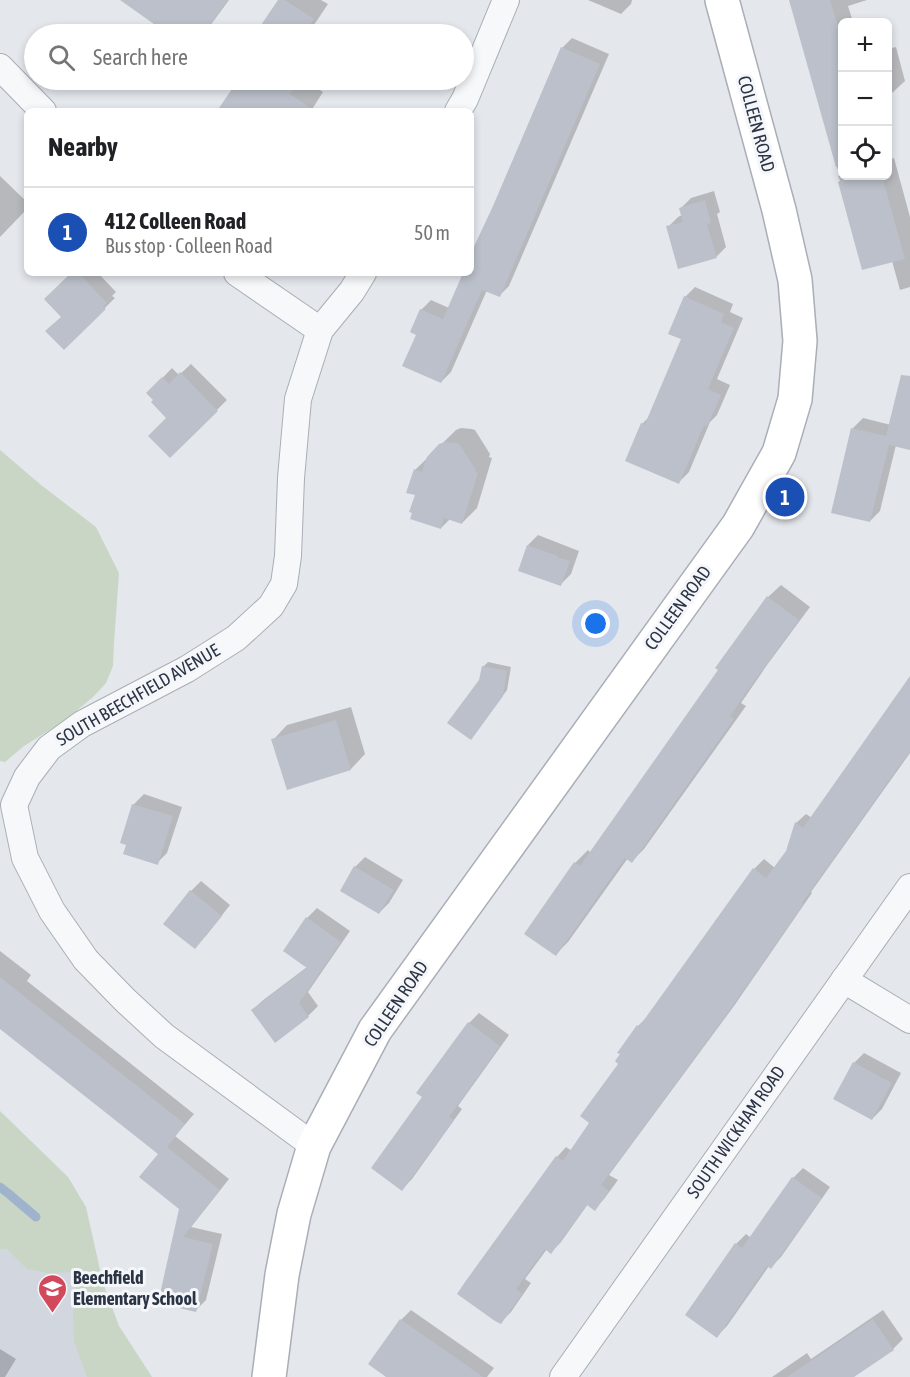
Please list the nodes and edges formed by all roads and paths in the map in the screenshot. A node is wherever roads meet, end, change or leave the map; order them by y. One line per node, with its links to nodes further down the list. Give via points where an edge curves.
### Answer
1 (506, 0): 4 (street)
2 (722, 0): 15 (street, COLLEEN ROAD, via 795,280 800,341 795,399 779,453 738,526 375,1030)
3 (0, 67): 6 (street)
4 (474, 77)
5 (469, 90): 7 (street)
6 (40, 108)
7 (460, 108)
8 (241, 276): 10 (street)
9 (361, 276): 10 (street, SOUTH BEECHFIELD AVENUE)
10 (320, 330): 11 (street, SOUTH BEECHFIELD AVENUE, via 298,399 288,556 284,584 271,606 236,638 187,669 82,724 49,748)
11 (7, 800): 15 (street, SOUTH BEECHFIELD AVENUE, via 25,858 51,911 86,960 164,1036)
12 (910, 887): 13 (street, SOUTH WICKHAM ROAD)
13 (844, 980): 14 (street); 17 (street, SOUTH WICKHAM ROAD)
14 (910, 1020)
15 (314, 1146): 16 (street, via 284,1265)
16 (269, 1377)
17 (563, 1377)

